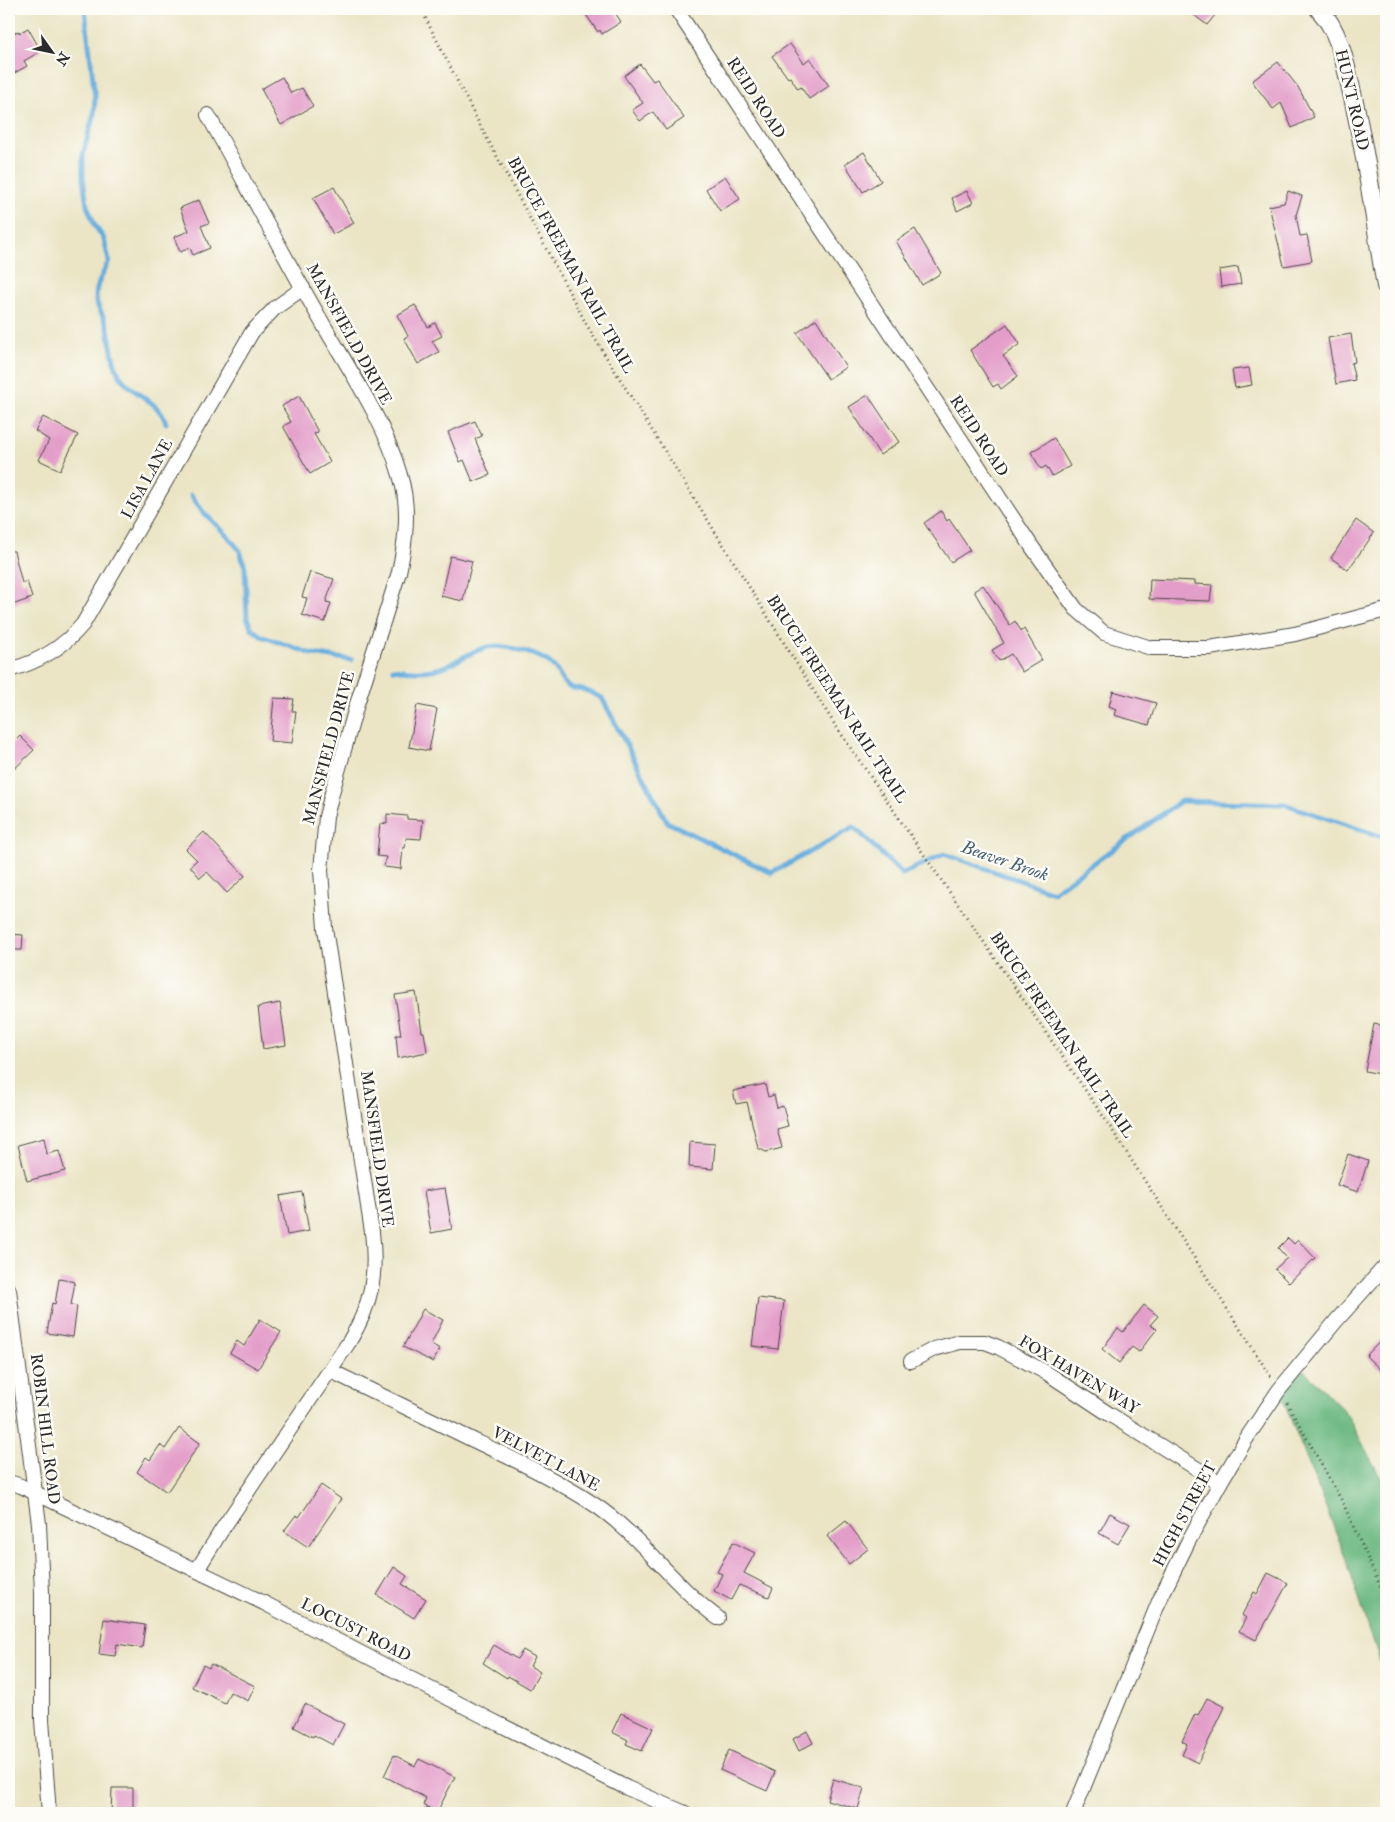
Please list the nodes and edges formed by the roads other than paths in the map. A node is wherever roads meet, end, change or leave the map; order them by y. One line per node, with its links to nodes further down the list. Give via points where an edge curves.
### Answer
1 (676, 9): 6 (street, REID ROAD, via 1032,547 1076,609 1104,633 1151,648 1209,648 1295,634)
2 (1319, 9): 4 (street, HUNT ROAD, via 1330,21 1349,77 1362,134)
3 (208, 115): 5 (street, MANSFIELD DRIVE)
4 (1386, 286)
5 (303, 288): 7 (street, LISA LANE, via 275,308 252,332 83,624 70,640 52,652); 11 (street, MANSFIELD DRIVE, via 388,444 400,475 407,520 399,572 345,745 326,817 323,843 321,870 325,928 372,1232 374,1270 366,1310)
6 (1386, 610)
7 (9, 670)
8 (1386, 1265): 13 (street, HIGH STREET, via 1279,1390)
9 (9, 1290): 14 (street, ROBIN HILL ROAD)
10 (911, 1361): 13 (street, FOX HAVEN WAY, via 934,1349 960,1342 985,1342 998,1347 1047,1373)
11 (330, 1371): 15 (street, MANSFIELD DRIVE); 16 (street, VELVET LANE, via 532,1468 595,1505 626,1530 683,1590)
12 (9, 1482): 14 (street, LOCUST ROAD)
13 (1220, 1483): 19 (street, HIGH STREET, via 1150,1622)
14 (36, 1493): 15 (street, LOCUST ROAD); 17 (street, ROBIN HILL ROAD, via 41,1558 43,1750)
15 (197, 1570): 18 (street, LOCUST ROAD, via 492,1721)
16 (718, 1618)
17 (49, 1813)
18 (685, 1813)
19 (1073, 1813)

